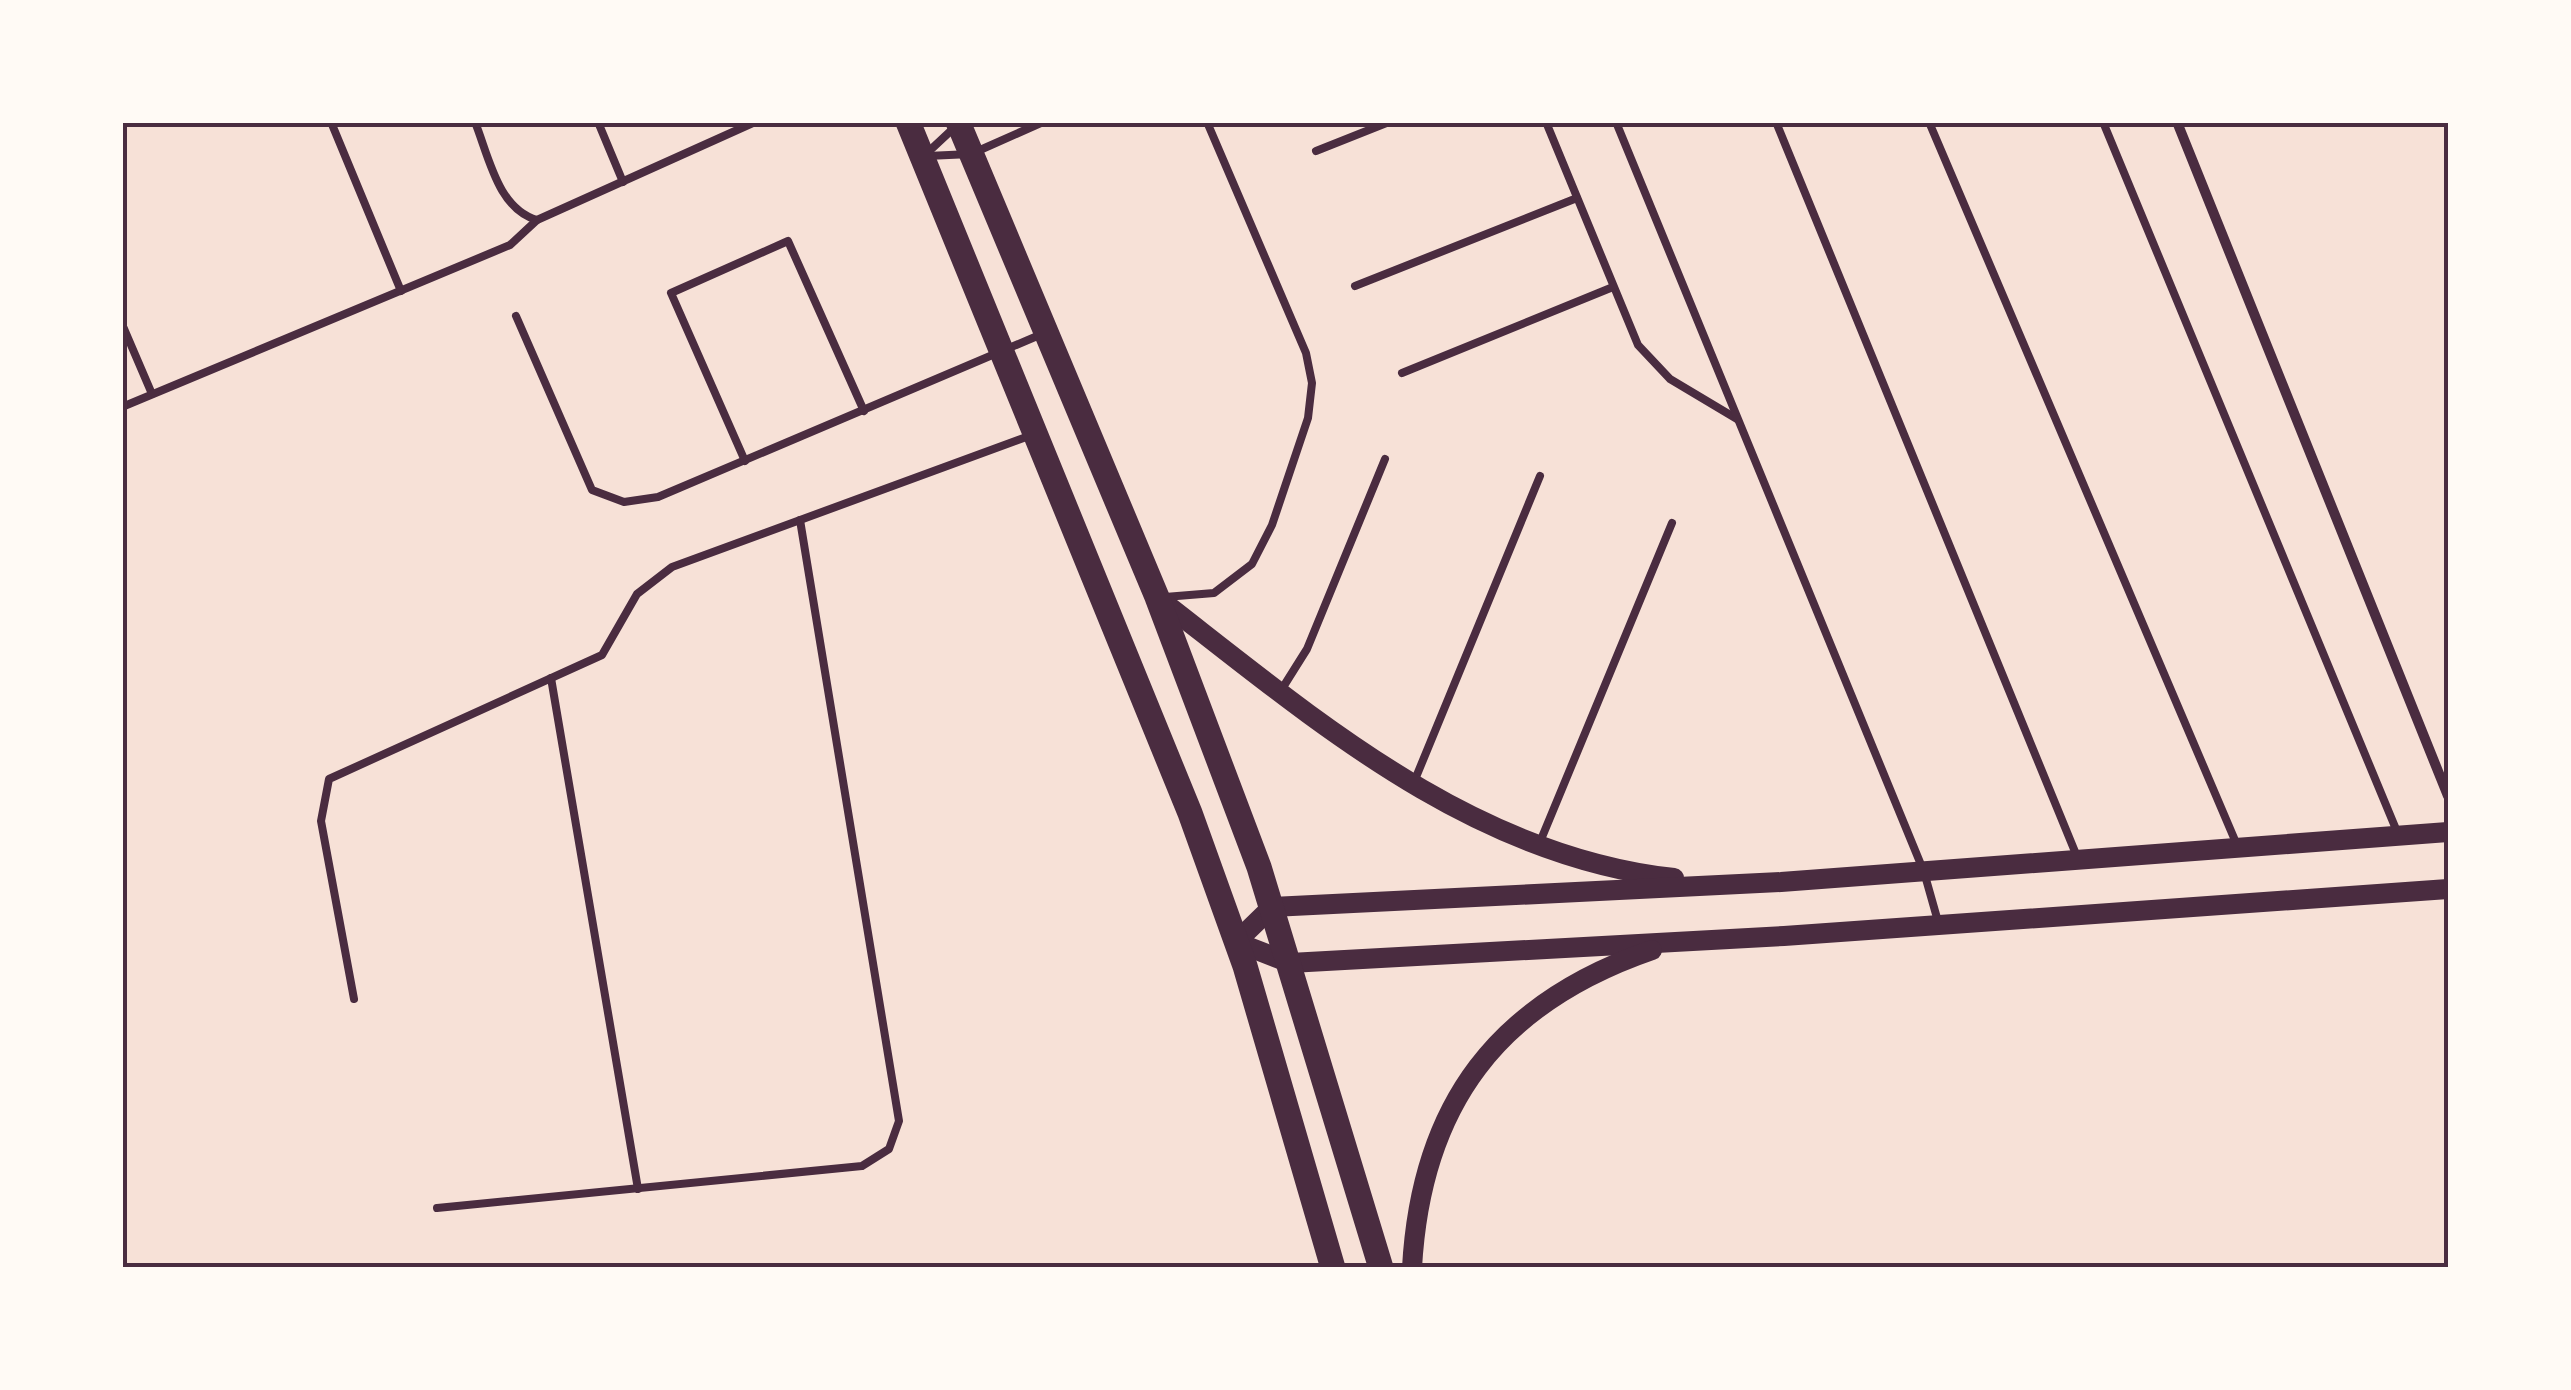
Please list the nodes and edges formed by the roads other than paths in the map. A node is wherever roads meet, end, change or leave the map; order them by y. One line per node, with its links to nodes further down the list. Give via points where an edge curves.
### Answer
1 (331, 122): 25 (lane)
2 (475, 122): 22 (lane, via 506,200 520,215)
3 (598, 122): 20 (lane)
4 (754, 122): 20 (lane)
5 (908, 122): 19 (main road)
6 (1043, 122): 18 (lane)
7 (1207, 122): 41 (lane, via 1306,353 1312,383 1308,418 1252,564 1214,593)
8 (1389, 122): 17 (lane)
9 (1546, 122): 21 (lane)
10 (1629, 122): 16 (lane)
11 (1776, 122): 50 (lane)
12 (1930, 122): 49 (lane)
13 (2103, 122): 47 (lane)
14 (2177, 122): 45 (street)
15 (959, 123): 18 (main road); 19 (lane)
16 (1617, 125): 34 (lane)
17 (1316, 151)
18 (971, 154): 19 (lane); 28 (main road)
19 (923, 157): 29 (main road)
20 (622, 182): 22 (lane)
21 (1577, 198): 23 (lane); 24 (lane)
22 (537, 220): 25 (lane, via 510,245)
23 (1355, 286)
24 (1613, 287): 30 (lane); 34 (lane, via 1648,356 1670,379)
25 (400, 291): 31 (lane)
26 (516, 316): 37 (lane, via 592,490 624,502 658,497)
27 (122, 324): 31 (lane)
28 (1046, 332): 29 (lane); 41 (main road)
29 (1004, 352): 33 (lane); 35 (main road)
30 (1402, 373)
31 (152, 394): 32 (lane)
32 (122, 407)
33 (864, 411): 37 (lane); 37 (lane, via 788,241 670,293)
34 (1738, 420): 51 (lane)
35 (1038, 432): 39 (lane); 57 (main road)
36 (1385, 460): 43 (lane, via 1307,650)
37 (745, 461)
38 (1540, 476): 44 (lane)
39 (800, 520): 42 (lane, via 672,567 637,594 602,655); 60 (lane, via 899,1122 889,1149 862,1166)
40 (1672, 523): 48 (lane)
41 (1157, 597): 43 (main road); 54 (main road)
42 (551, 678): 59 (lane, via 329,779 320,821); 60 (lane)
43 (1280, 692): 44 (main road)
44 (1413, 784): 48 (main road)
45 (2448, 796)
46 (2448, 832): 47 (main road)
47 (2399, 836): 49 (main road)
48 (1538, 846): 52 (main road, via 1658,876)
49 (2238, 848): 50 (main road)
50 (2078, 860): 51 (main road)
51 (1924, 872): 52 (main road); 55 (lane)
52 (1781, 882): 54 (main road)
53 (2448, 888): 55 (main road)
54 (1272, 907): 57 (main road); 58 (main road)
55 (1939, 925): 56 (main road)
56 (1784, 936): 58 (main road); 64 (main road, via 1652,950 1569,984 1534,1008 1476,1070 1451,1108 1432,1150)
57 (1236, 942): 58 (main road); 62 (main road)
58 (1290, 963): 63 (main road)
59 (354, 998)
60 (638, 1188): 61 (lane)
61 (436, 1208)
62 (1333, 1268)
63 (1381, 1268)
64 (1412, 1268)

